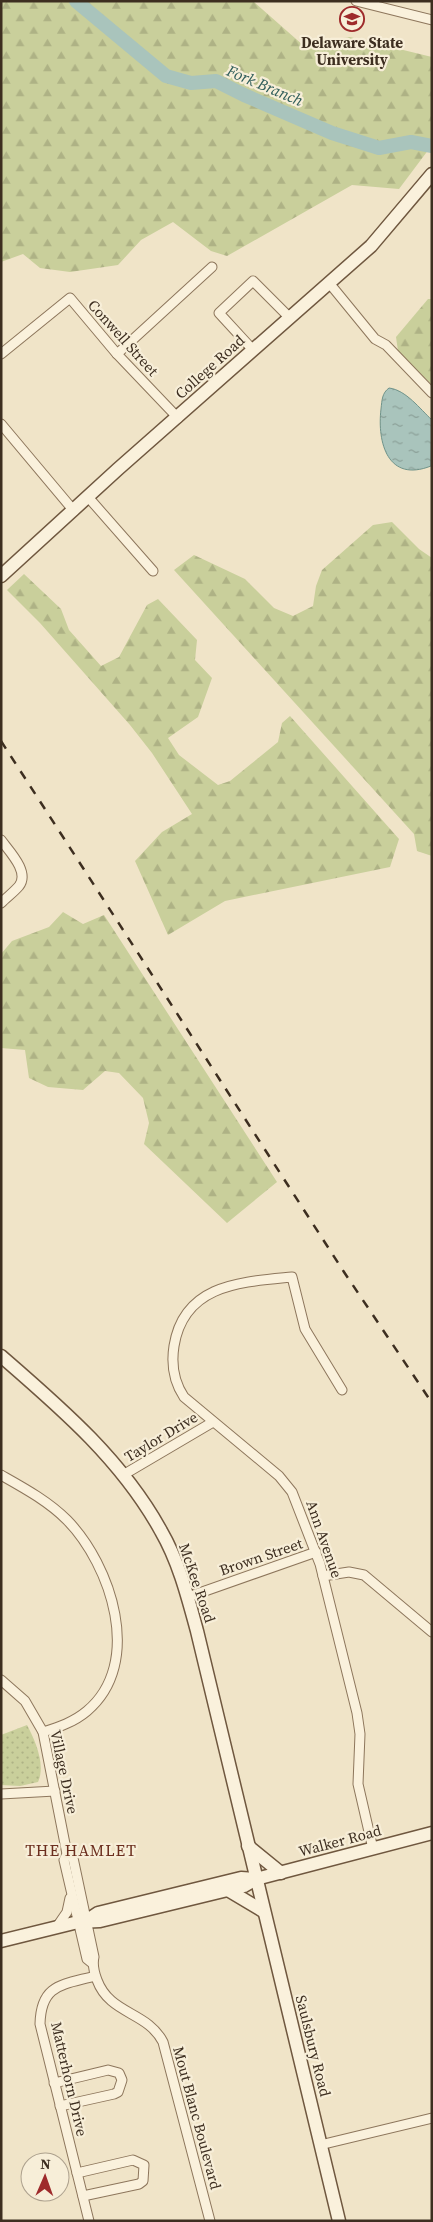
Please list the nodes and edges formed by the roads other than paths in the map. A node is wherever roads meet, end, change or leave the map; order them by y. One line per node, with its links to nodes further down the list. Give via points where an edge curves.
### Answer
1 (356, 1): 2 (street)
2 (432, 20)
3 (432, 174): 5 (street, College Road, via 378,239)
4 (212, 268): 9 (street)
5 (330, 284): 6 (street, College Road); 10 (street, via 375,339 386,345)
6 (290, 318): 7 (street, College Road); 7 (street, via 254,281 219,313)
7 (253, 350): 11 (street, College Road)
8 (1, 354): 9 (street, Conwell Street, via 70,298)
9 (117, 354): 11 (street, Conwell Street)
10 (432, 393)
11 (178, 418): 13 (street, College Road)
12 (1, 424): 14 (street)
13 (88, 497): 14 (street, College Road); 15 (street)
14 (74, 510): 16 (street, College Road)
15 (153, 571)
16 (1, 576)
17 (1, 840): 18 (street, via 20,868 22,878 20,885)
18 (1, 903)
19 (1, 1356): 23 (street, McKee Road, via 65,1412 107,1453)
20 (342, 1390): 21 (street, Ann Avenue, via 307,1334 292,1277 239,1283 219,1288 192,1306 180,1324 173,1350 176,1382 184,1397)
21 (213, 1422): 23 (street, Taylor Drive); 24 (street, Ann Avenue, via 286,1484 298,1502)
22 (1, 1475): 29 (street, via 40,1498 78,1532 104,1577 113,1607 116,1655 106,1688 96,1703 78,1718)
23 (123, 1475): 26 (street, McKee Road, via 161,1531)
24 (316, 1552): 25 (street, Ann Avenue); 26 (street, Brown Street)
25 (323, 1576): 27 (street, via 349,1572 364,1575); 34 (street, Ann Avenue, via 357,1713 360,1734 358,1784)
26 (188, 1597): 33 (street, McKee Road)
27 (432, 1632)
28 (1, 1680): 29 (street, Village Drive, via 25,1701)
29 (43, 1732): 30 (street, Village Drive)
30 (55, 1791): 31 (street); 35 (street, Village Drive)
31 (1, 1794)
32 (432, 1833): 34 (street, Walker Road)
33 (248, 1846): 36 (street); 37 (street, McKee Road)
34 (373, 1849): 36 (street, Walker Road)
35 (67, 1854): 38 (street, Village Drive, via 64,1860); 41 (street, Village Drive, via 73,1858)
36 (281, 1873): 37 (street, Walker Road)
37 (256, 1879): 39 (street, Walker Road); 40 (street, Saulsbury Road); 41 (street, Walker Road, via 241,1878 107,1910)
38 (70, 1890): 41 (street, Village Drive); 42 (street, via 67,1912)
39 (228, 1890): 40 (street); 41 (street, Walker Road, via 100,1921)
40 (263, 1911): 48 (street, Saulsbury Road)
41 (82, 1922): 42 (street, Walker Road); 44 (street, Mout Blanc Boulevard, via 94,1957)
42 (56, 1928): 43 (street, Walker Road)
43 (1, 1941)
44 (95, 1976): 45 (street, Matterhorn Drive, via 64,1984 48,1993 43,2000 40,2024); 52 (street, Mout Blanc Boulevard, via 108,1999 144,2020 164,2042)
45 (54, 2083): 46 (street, Matterhorn Drive); 46 (street, via 108,2070 119,2073 122,2080 114,2094)
46 (60, 2106): 49 (street, Matterhorn Drive)
47 (432, 2118): 48 (street)
48 (320, 2145): 53 (street, Saulsbury Road)
49 (77, 2173): 50 (street, Matterhorn Drive); 50 (street, via 133,2160 144,2165 143,2181 139,2184)
50 (83, 2196): 51 (street, Matterhorn Drive)
51 (89, 2221)
52 (210, 2221)
53 (338, 2221)

